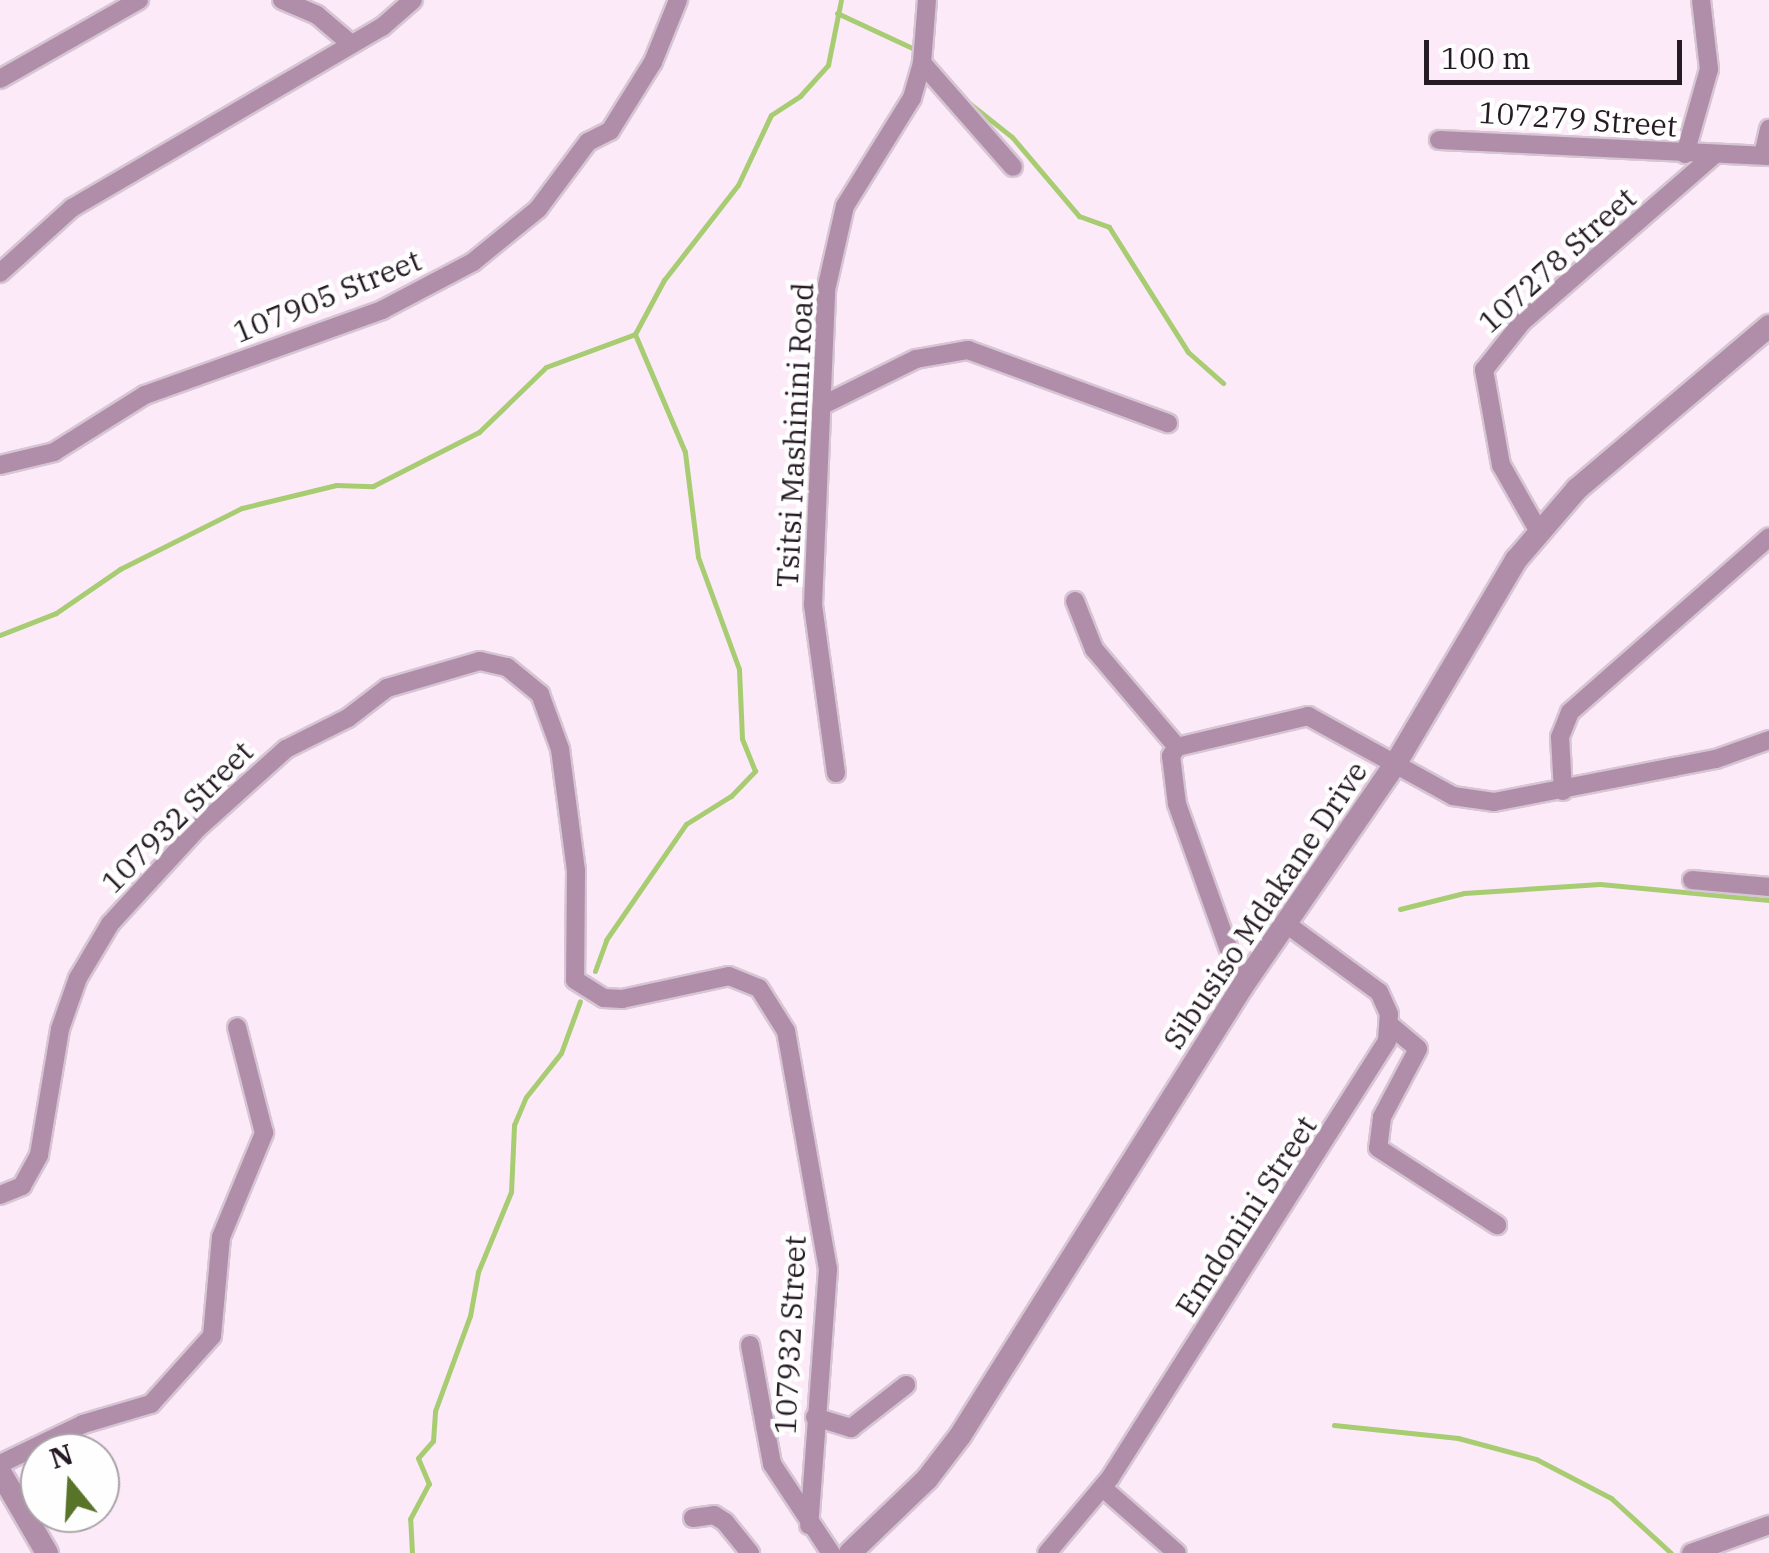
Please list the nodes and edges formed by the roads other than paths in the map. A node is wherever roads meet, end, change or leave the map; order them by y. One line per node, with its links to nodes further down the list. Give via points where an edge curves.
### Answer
1 (139, 0): 9 (street)
2 (282, 0): 7 (street, via 316,15)
3 (413, 0): 7 (street)
4 (678, 0): 20 (street, 107905 Street, via 653,62 610,131 588,142 538,209 473,262 382,310 144,395 54,452)
5 (928, 0): 8 (street, Tsitsi Mashinini Road)
6 (1701, 0): 12 (street, via 1709,68)
7 (350, 44): 16 (street, via 72,208)
8 (922, 64): 15 (street); 18 (street, Tsitsi Mashinini Road, via 896,130 842,214 826,290)
9 (0, 78)
10 (1769, 129): 13 (street)
11 (1439, 140): 12 (street, 107279 Street, via 1518,139)
12 (1685, 154): 14 (street, 107279 Street)
13 (1766, 155): 14 (street)
14 (1712, 157): 21 (street, 107278 Street, via 1522,322 1484,370 1502,465)
15 (1014, 167)
16 (0, 272)
17 (1769, 326): 21 (street, Sibusiso Mdakane Drive, via 1576,489)
18 (823, 405): 19 (street, via 916,359 968,350); 27 (street, Tsitsi Mashinini Road, via 814,606)
19 (1168, 423)
20 (0, 465)
21 (1538, 530): 26 (street, Sibusiso Mdakane Drive)
22 (1769, 537): 28 (street, via 1570,712 1560,738)
23 (1075, 601): 25 (street, via 1094,649)
24 (1769, 740): 28 (street, via 1716,759)
25 (1178, 747): 26 (street, via 1308,716); 32 (street, via 1171,756 1177,804)
26 (1394, 761): 28 (street, via 1474,801); 31 (street, Sibusiso Mdakane Drive)
27 (836, 774)
28 (1563, 792)
29 (1692, 880): 30 (street)
30 (1769, 886)
31 (1285, 923): 32 (street, Sibusiso Mdakane Drive); 33 (street, via 1369,982 1386,1001)
32 (1242, 987): 49 (street, Sibusiso Mdakane Drive, via 960,1436 927,1479)
33 (1390, 1026): 36 (street, via 1418,1049 1382,1117 1378,1148); 42 (street, Emdonini Street, via 1327,1144)
34 (237, 1027): 40 (street, via 264,1120 221,1237 212,1336 151,1404 83,1424)
35 (0, 1195): 39 (street, 107932 Street, via 22,1186 35,1166 66,1007 123,908 217,809 307,734 348,718 397,684 495,662 534,686 558,739 576,872 575,980 604,998 622,999 728,976 759,988 778,1013 826,1232)
36 (1497, 1225)
37 (750, 1345): 44 (street, via 767,1449)
38 (906, 1385): 39 (street, via 858,1426)
39 (814, 1417): 44 (street, 107932 Street)
40 (0, 1464)
41 (0, 1472): 46 (street)
42 (1103, 1488): 50 (street, Emdonini Street); 51 (street)
43 (692, 1518): 47 (street, via 725,1522)
44 (810, 1525): 48 (street)
45 (1768, 1526): 52 (street)
46 (47, 1553)
47 (750, 1553)
48 (830, 1553)
49 (850, 1553)
50 (1048, 1553)
51 (1177, 1553)
52 (1691, 1553)

